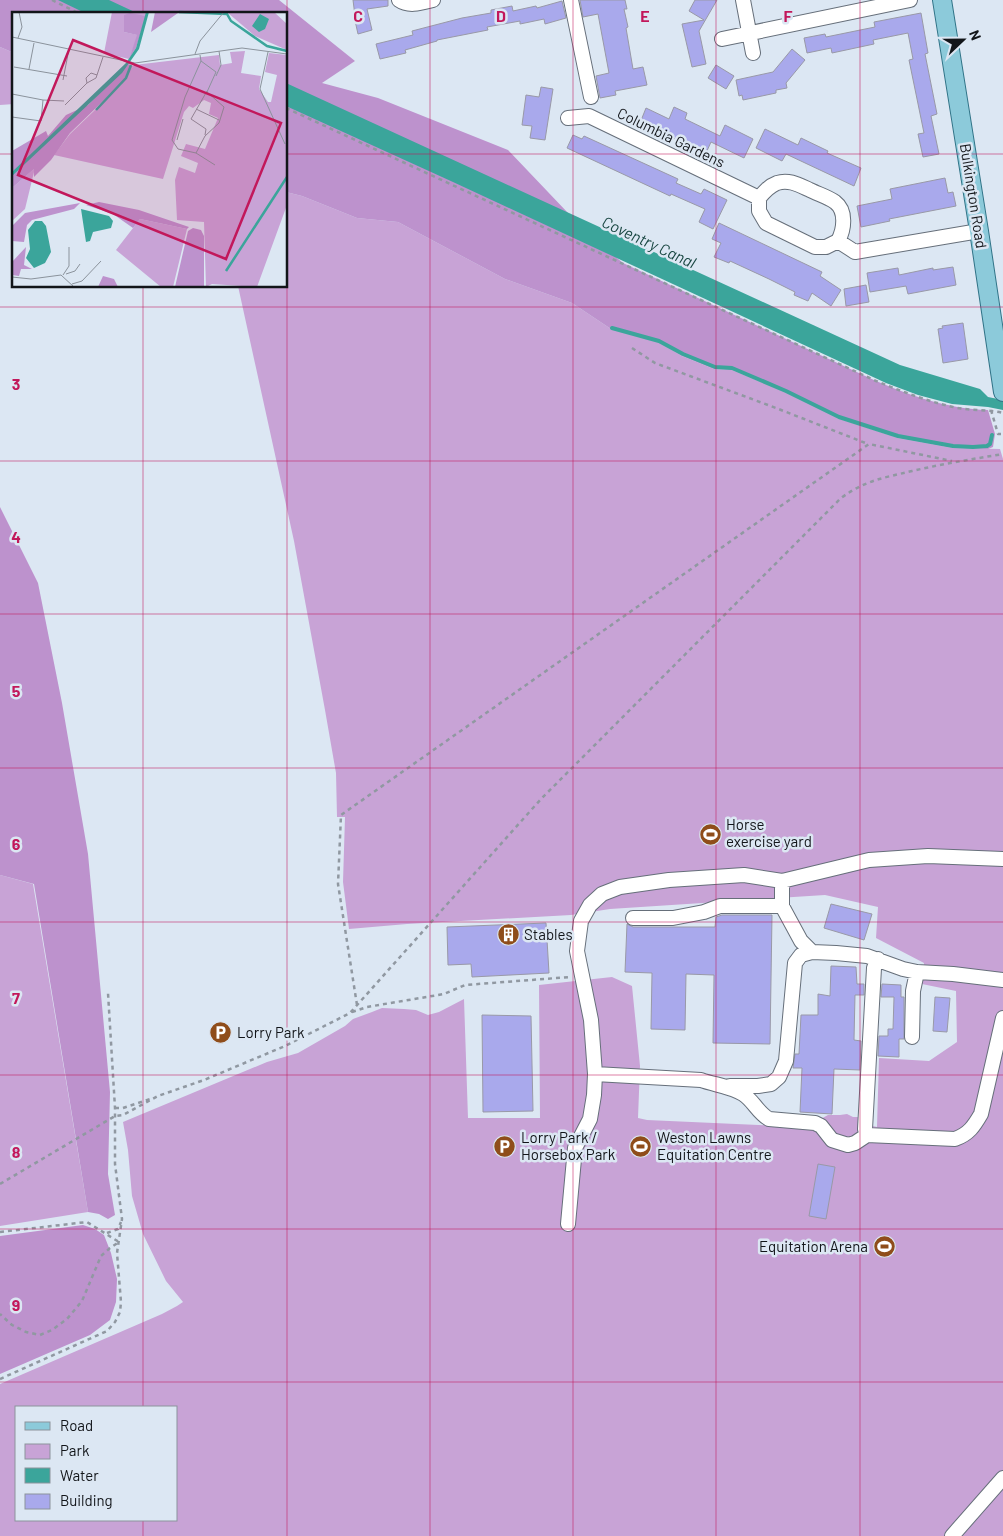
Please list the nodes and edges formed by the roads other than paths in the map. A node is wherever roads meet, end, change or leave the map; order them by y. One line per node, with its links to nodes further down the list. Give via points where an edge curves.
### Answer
1 (433, 0): 6 (street, via 412,5)
2 (570, 0): 10 (street)
3 (743, 0): 7 (street)
4 (910, 0): 7 (street)
5 (942, 0): 13 (main road, Bulkington Road)
6 (400, 1)
7 (750, 33): 8 (street); 9 (street)
8 (722, 39)
9 (753, 53)
10 (591, 97)
11 (568, 118): 12 (street, Columbia Gardens, via 589,116)
12 (759, 198): 14 (street, via 759,211 766,223 815,247 826,247); 14 (street, via 770,186 792,182 836,203 844,225)
13 (979, 231): 14 (street, via 855,252); 15 (main road, Bulkington Road)
14 (838, 241)
15 (1003, 388)
16 (1003, 859): 17 (street, via 928,856 869,860)
17 (782, 881): 18 (street); 26 (street, via 744,875 620,887 602,894 590,905 582,921 577,951 591,1020)
18 (782, 906): 19 (street, via 720,906 674,918); 20 (street, via 801,941)
19 (633, 918)
20 (812, 952): 21 (street); 27 (street, via 801,955 795,963 786,1061 779,1077 772,1084)
21 (878, 959): 22 (street); 28 (street, via 874,968)
22 (917, 972): 23 (street); 25 (street, via 913,991)
23 (1003, 980)
24 (1003, 1018): 28 (street, via 981,1114 966,1135 955,1138)
25 (912, 1037)
26 (595, 1074): 27 (street, via 701,1080); 29 (street, via 590,1119 575,1148)
27 (727, 1087): 28 (street, via 745,1095 764,1116 815,1122 838,1143 855,1144)
28 (867, 1135)
29 (568, 1224)
30 (1003, 1478): 31 (street)
31 (952, 1536)

